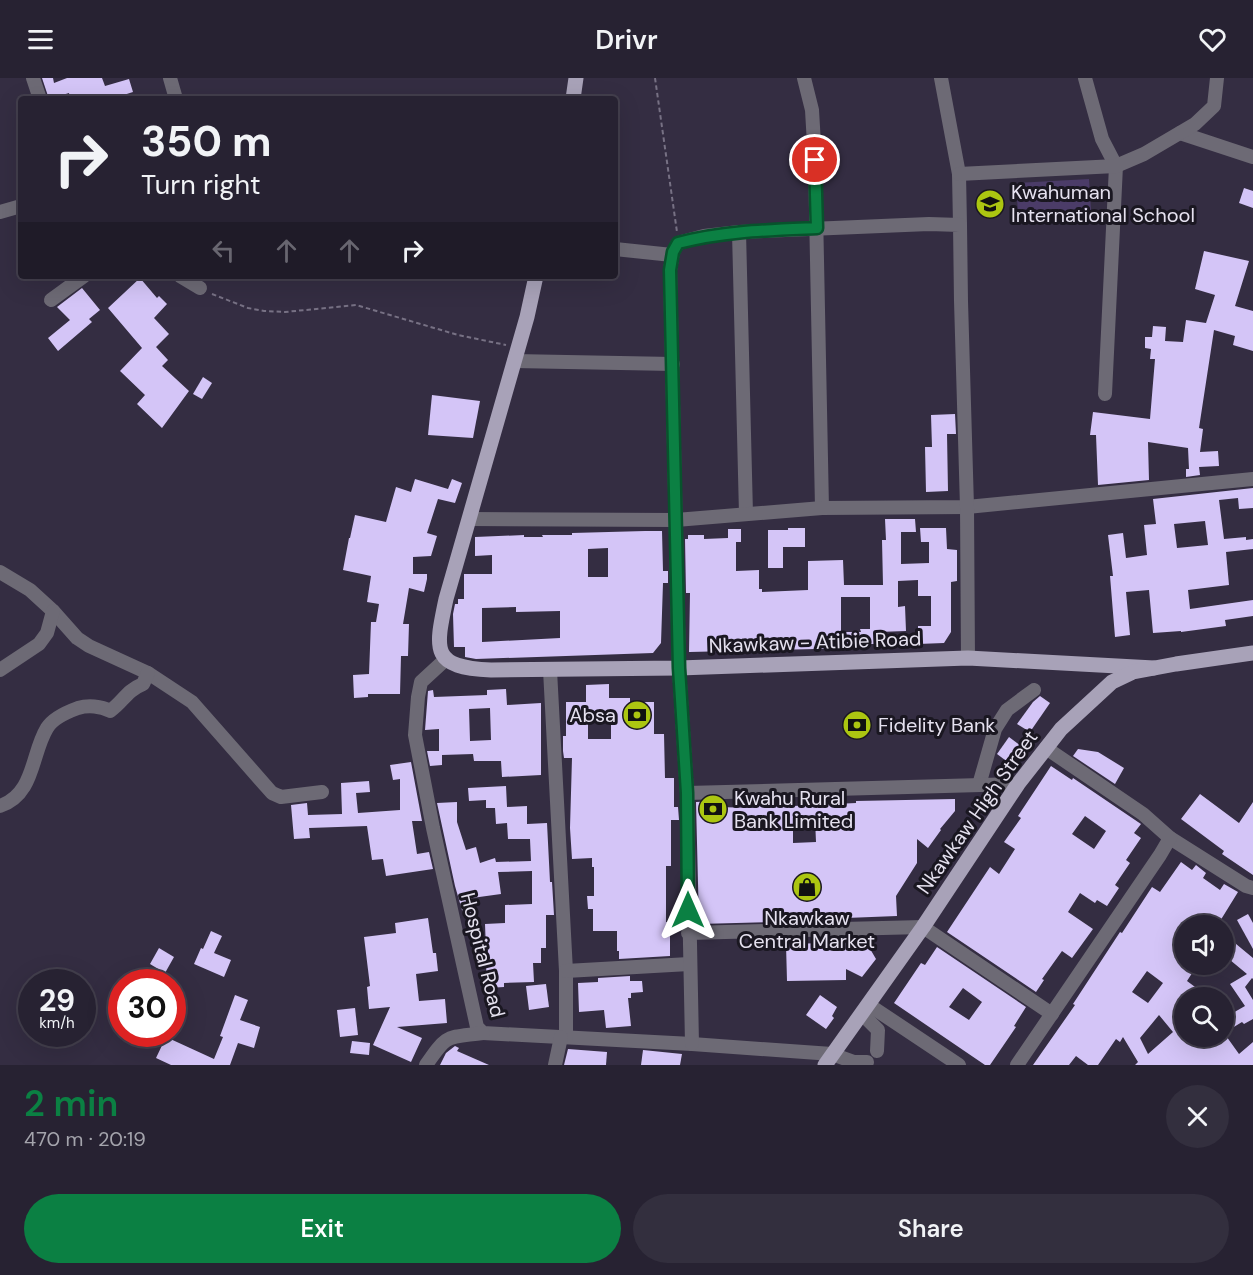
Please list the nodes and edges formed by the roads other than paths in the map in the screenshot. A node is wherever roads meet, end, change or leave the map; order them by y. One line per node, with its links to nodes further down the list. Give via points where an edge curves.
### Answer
1 (33, 78): 8 (street)
2 (170, 78): 9 (street)
3 (576, 78): 10 (main road)
4 (804, 78): 18 (street, via 812,110)
5 (942, 78): 14 (street)
6 (1085, 78): 13 (street, via 1102,139)
7 (1216, 78): 11 (street, via 1214,106)
8 (39, 96)
9 (175, 96)
10 (573, 96)
11 (1180, 133): 12 (street); 13 (street)
12 (1253, 157)
13 (1116, 166): 14 (street); 29 (street)
14 (959, 174): 17 (street)
15 (18, 208): 16 (street)
16 (0, 212)
17 (960, 225): 18 (street); 31 (street)
18 (817, 228): 19 (street); 32 (street)
19 (739, 232): 21 (street, via 704,236); 33 (street)
20 (618, 249): 21 (street)
21 (675, 249): 28 (street, via 670,270)
22 (80, 279): 26 (street)
23 (185, 279): 25 (street)
24 (535, 279): 27 (main road)
25 (200, 288)
26 (51, 300)
27 (516, 354): 28 (street); 34 (main road)
28 (673, 364): 35 (street)
29 (1105, 394)
30 (1253, 479): 31 (street)
31 (968, 507): 32 (street); 39 (street)
32 (822, 508): 33 (street)
33 (746, 514): 35 (street)
34 (470, 519): 35 (street); 40 (main road, via 440,628 439,651)
35 (676, 520): 41 (street)
36 (0, 572): 37 (street)
37 (53, 610): 43 (street, via 39,644); 45 (street, via 77,638)
38 (1253, 654): 42 (main road, Nkawkaw High Street)
39 (968, 658): 41 (main road, Nkawkaw - Atibie Road); 42 (main road, Nkawkaw - Atibie Road)
40 (446, 659): 44 (main road, Nkawkaw - Atibie Road, via 461,668); 61 (street, Hospital Road, via 421,682 415,735 477,1027)
41 (679, 668): 44 (main road, Nkawkaw - Atibie Road); 51 (street)
42 (1154, 668): 47 (main road, Nkawkaw High Street, via 1112,682)
43 (0, 670)
44 (550, 670): 58 (street)
45 (148, 674): 50 (street, via 192,702 272,793 280,797); 52 (street, via 143,684 130,690 120,705 110,711 102,706 85,706 58,718 48,727 31,774 15,799)
46 (1034, 690): 49 (street, via 1007,710 995,729)
47 (1046, 748): 48 (main road, Nkawkaw High Street); 53 (street, via 1143,814)
48 (1018, 784): 49 (street); 55 (main road, Nkawkaw High Street)
49 (979, 785): 51 (street)
50 (322, 792)
51 (687, 793): 56 (street)
52 (0, 806)
53 (1170, 838): 54 (street); 60 (street)
54 (1253, 888)
55 (923, 927): 56 (street); 59 (main road, Nkawkaw High Street); 60 (street)
56 (688, 933): 57 (street)
57 (689, 964): 58 (street); 63 (street)
58 (566, 970): 62 (street)
59 (866, 1009): 64 (street, via 878,1030); 65 (main road, Nkawkaw High Street); 69 (street)
60 (1052, 1014): 70 (street)
61 (483, 1033): 62 (street, Hospital Road); 67 (street, via 447,1038)
62 (563, 1037): 63 (street, Hospital Road); 68 (street)
63 (692, 1044): 65 (street, Hospital Road)
64 (877, 1051)
65 (828, 1059): 66 (street, Hospital Road)
66 (867, 1062)
67 (426, 1065)
68 (555, 1065)
69 (959, 1065)
70 (1017, 1065)

